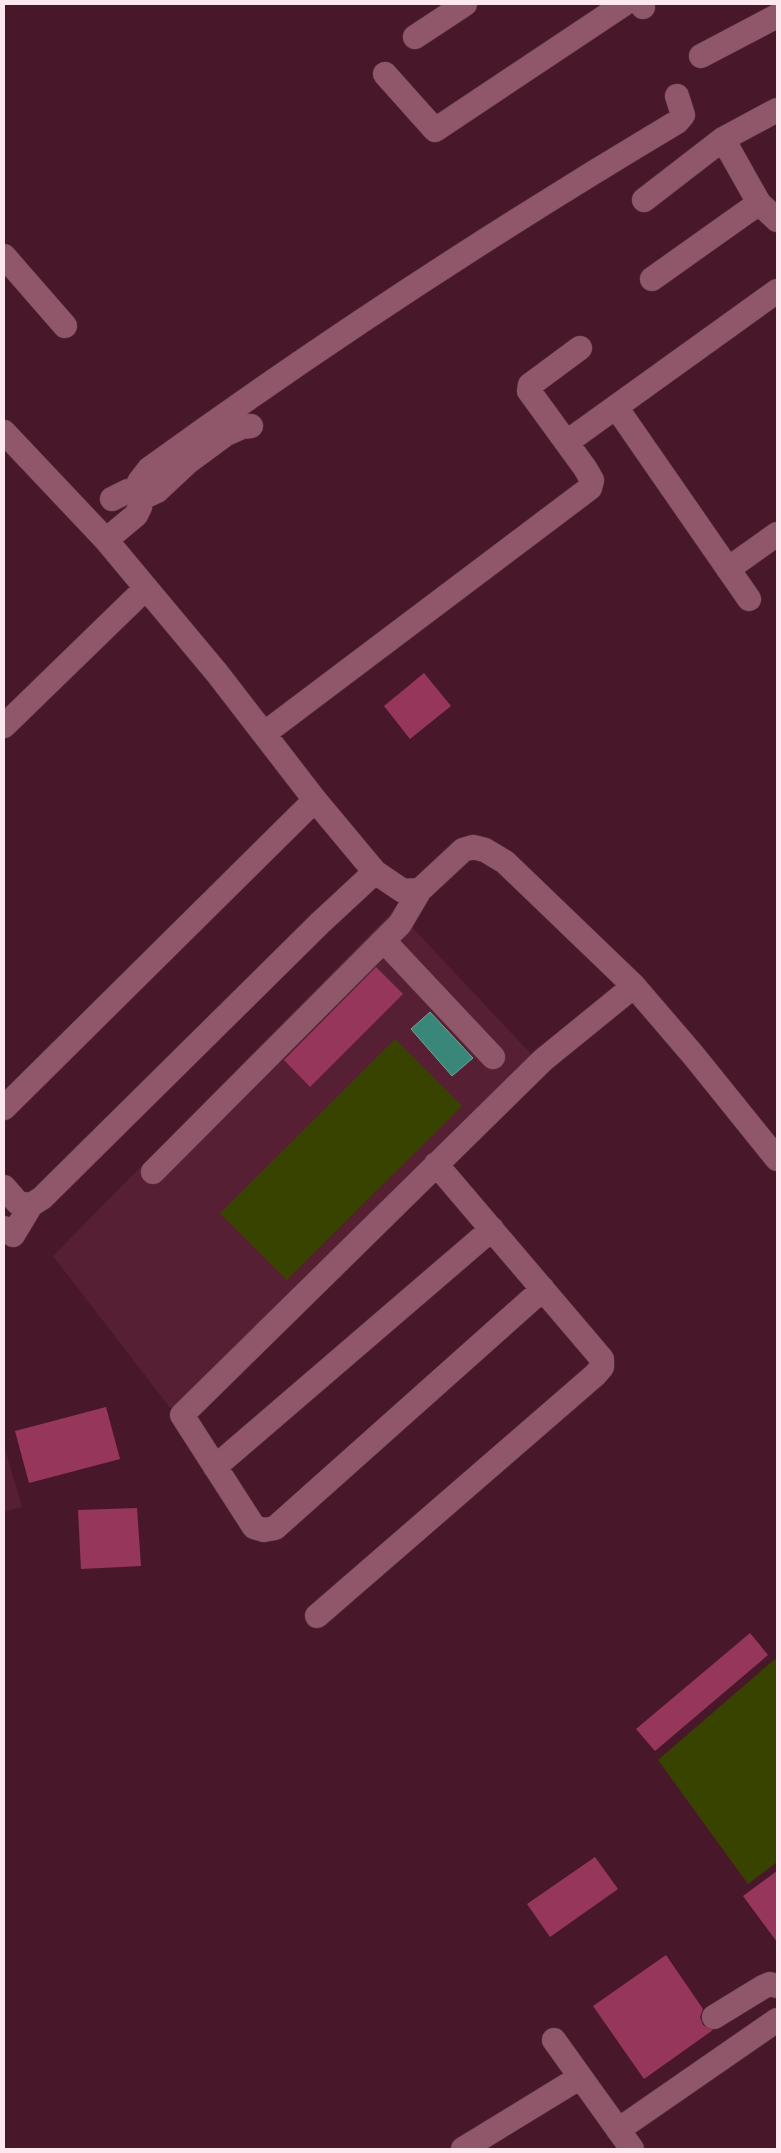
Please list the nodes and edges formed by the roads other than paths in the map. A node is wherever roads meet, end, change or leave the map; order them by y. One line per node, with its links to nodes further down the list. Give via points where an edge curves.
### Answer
1 (465, 4): 4 (street)
2 (636, 5): 6 (street, via 435,130)
3 (777, 16): 5 (street)
4 (415, 37)
5 (701, 56)
6 (385, 74)
7 (677, 96): 22 (street, via 683,115 677,122 540,204 245,399 149,468 139,482)
8 (777, 110): 9 (street)
9 (723, 139): 10 (street); 11 (street)
10 (644, 200)
11 (759, 203): 12 (street); 14 (street)
12 (777, 220)
13 (4, 256): 16 (street)
14 (652, 279)
15 (777, 291): 18 (street)
16 (65, 326)
17 (580, 348): 21 (street, via 530,385 529,391)
18 (616, 407): 21 (street); 26 (street)
19 (251, 426): 22 (street, via 226,434 188,462 157,491)
20 (4, 432): 25 (street)
21 (567, 442): 30 (street, via 592,480 590,488)
22 (139, 495): 23 (street, via 128,491); 25 (street, via 140,507 136,515)
23 (112, 499)
24 (777, 534): 26 (street)
25 (106, 540): 27 (street)
26 (728, 569): 28 (street)
27 (145, 589): 29 (street); 30 (street)
28 (749, 599)
29 (4, 726)
30 (265, 733): 31 (street)
31 (315, 800): 32 (street); 37 (street)
32 (375, 872): 33 (street, via 403,891); 42 (street, via 42,1198)
33 (420, 890): 34 (street, via 400,924); 35 (street, via 462,850 473,847 485,850 505,862)
34 (384, 941): 36 (street); 40 (street)
35 (634, 986): 38 (street); 39 (street, via 543,1060)
36 (493, 1057)
37 (4, 1108)
38 (777, 1159)
39 (436, 1164): 44 (street); 46 (street, via 182,1414)
40 (153, 1172)
41 (4, 1187): 42 (street, via 18,1203)
42 (31, 1205): 43 (street, via 13,1235)
43 (4, 1228)
44 (492, 1229): 45 (street); 46 (street)
45 (543, 1289): 46 (street, via 275,1528 264,1530 254,1527); 47 (street, via 602,1359 602,1367)
46 (216, 1467)
47 (317, 1616)
48 (777, 1986): 49 (street, via 762,1987)
49 (714, 2017)
50 (777, 2020): 54 (street)
51 (777, 2037): 54 (street)
52 (554, 2040): 53 (street)
53 (579, 2078): 54 (street); 55 (street)
54 (625, 2143)
55 (462, 2149)

